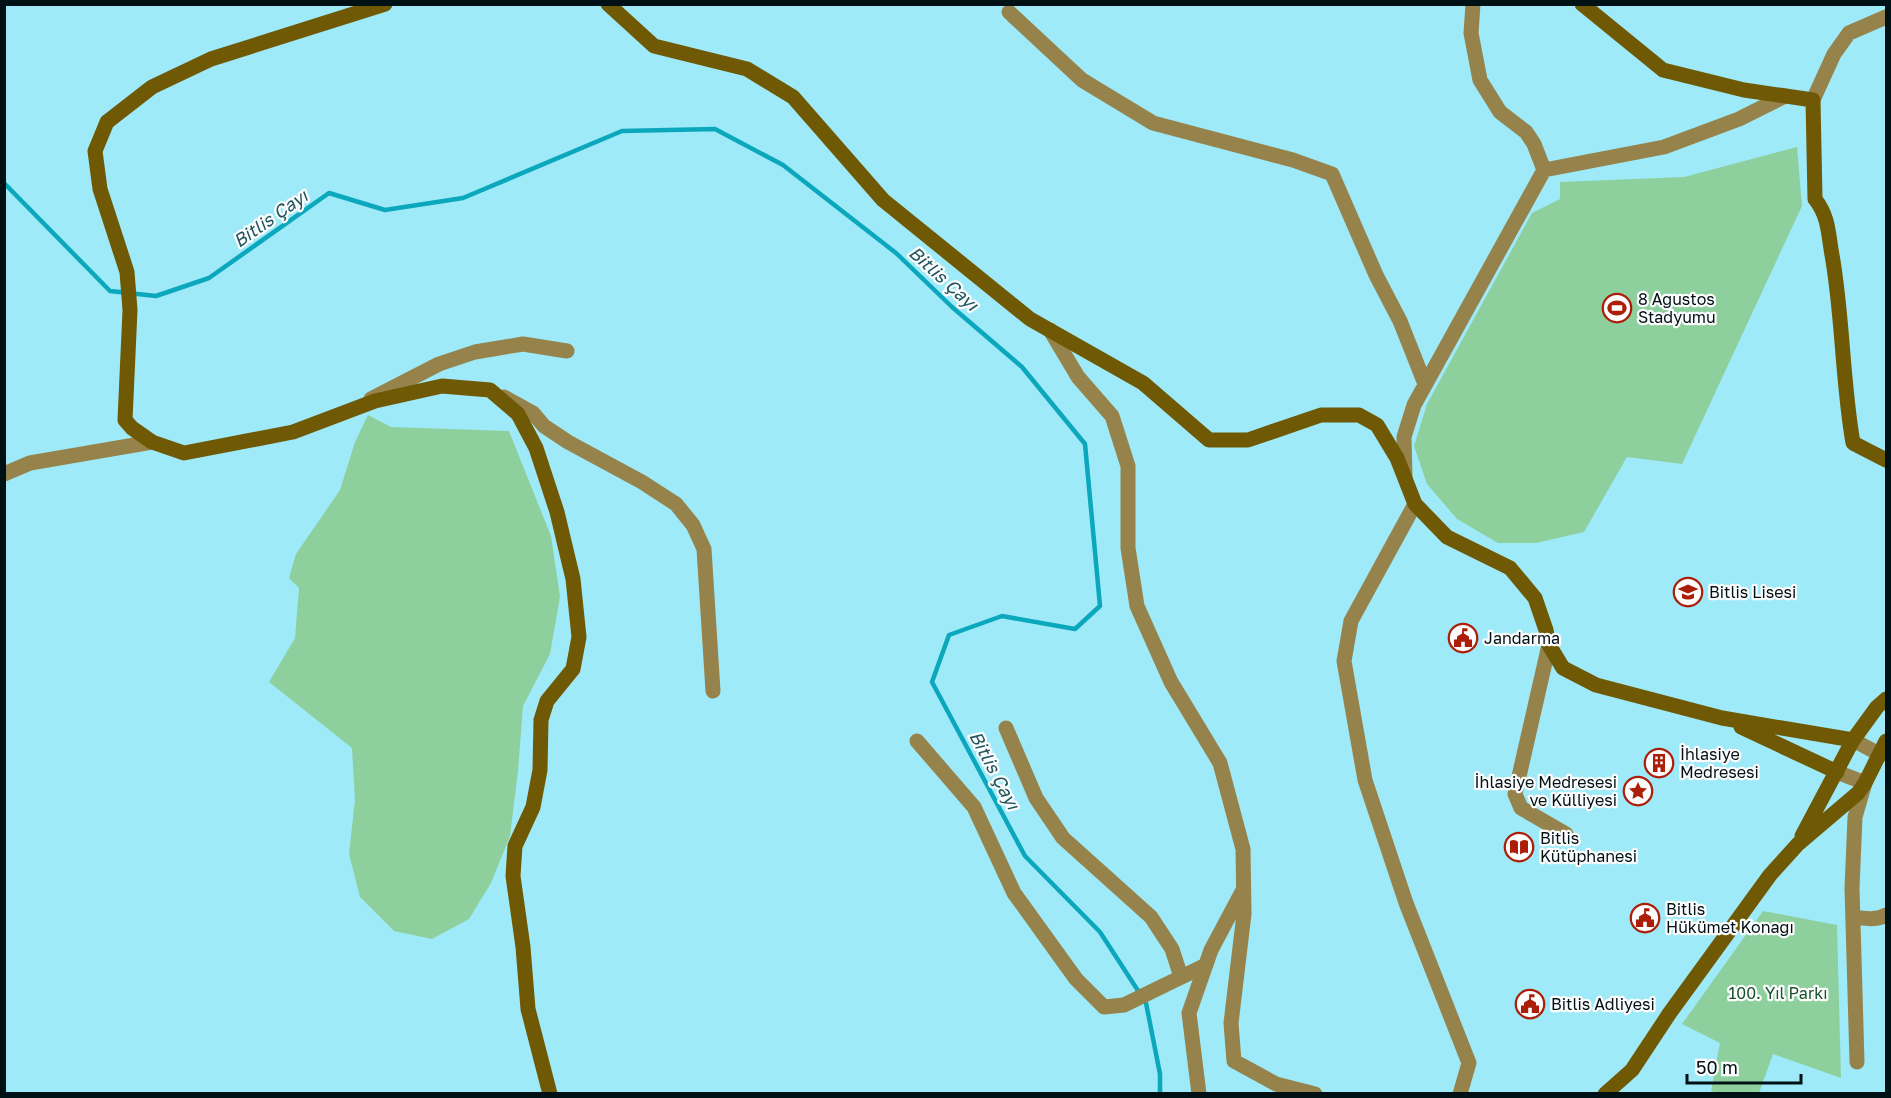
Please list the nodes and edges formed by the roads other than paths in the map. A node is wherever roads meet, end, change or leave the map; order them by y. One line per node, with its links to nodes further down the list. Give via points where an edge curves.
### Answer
1 (385, 4): 15 (street, via 211,59 152,87 107,122 95,151 100,189 127,272 130,310 125,420)
2 (608, 4): 10 (street, via 654,46 747,69 793,97 883,200 1030,319)
3 (1473, 4): 9 (street, via 1471,33 1480,80 1500,112 1526,132)
4 (1582, 4): 7 (street, via 1663,70)
5 (1009, 12): 12 (street, via 1082,80 1153,123 1332,174)
6 (1887, 16): 8 (street, via 1849,33 1834,54)
7 (1785, 96): 8 (street); 9 (street, via 1664,147)
8 (1813, 100): 16 (street, via 1815,199 1824,211 1838,291 1853,442)
9 (1544, 170): 12 (street)
10 (1050, 330): 18 (street, via 1143,383 1209,440 1248,440 1321,415 1359,415 1377,425); 32 (street, via 1078,377 1112,416 1128,466 1128,549 1137,606 1171,682 1220,763 1243,849)
11 (567, 351): 14 (street, via 523,344 475,352 439,364)
12 (1425, 384): 18 (street, via 1404,437)
13 (490, 390): 14 (street, via 442,386); 21 (street, via 533,413 568,442 676,504 693,525 704,549); 38 (street, via 518,414 536,448 573,579 579,637 573,669 547,701 541,720 540,770 533,807 515,846 513,876 528,1009)
14 (348, 411): 15 (street, via 293,432 184,453)
15 (152, 442): 17 (street, via 30,464)
16 (1887, 460)
17 (4, 474)
18 (1405, 478): 19 (street)
19 (1415, 504): 20 (street, via 1447,537 1510,568 1535,598); 41 (street, via 1351,621 1344,661 1365,780 1406,903 1469,1064)
20 (1548, 645): 23 (street, via 1563,668 1596,685); 30 (street, via 1515,794 1521,808)
21 (713, 691)
22 (1887, 699): 25 (street)
23 (1722, 718): 25 (street); 28 (street)
24 (1006, 728): 36 (street, via 1036,798 1063,838 1151,916 1172,949)
25 (1853, 740): 27 (street); 28 (street)
26 (917, 741): 36 (street, via 974,807 1014,893 1076,979 1104,1007 1125,1005)
27 (1884, 748): 29 (street)
28 (1837, 772): 29 (street); 31 (street)
29 (1865, 783): 31 (street); 34 (street, via 1855,817)
30 (1566, 834)
31 (1798, 844): 42 (street, via 1770,875 1632,1070)
32 (1244, 889): 35 (street); 40 (street, via 1231,1023 1234,1061 1276,1084)
33 (1887, 915): 34 (street, via 1866,919)
34 (1853, 916): 37 (street)
35 (1206, 965): 36 (street); 39 (street, via 1189,1013)
36 (1181, 977)
37 (1857, 1062)
38 (550, 1094)
39 (1199, 1094)
40 (1315, 1094)
41 (1460, 1094)
42 (1605, 1094)

